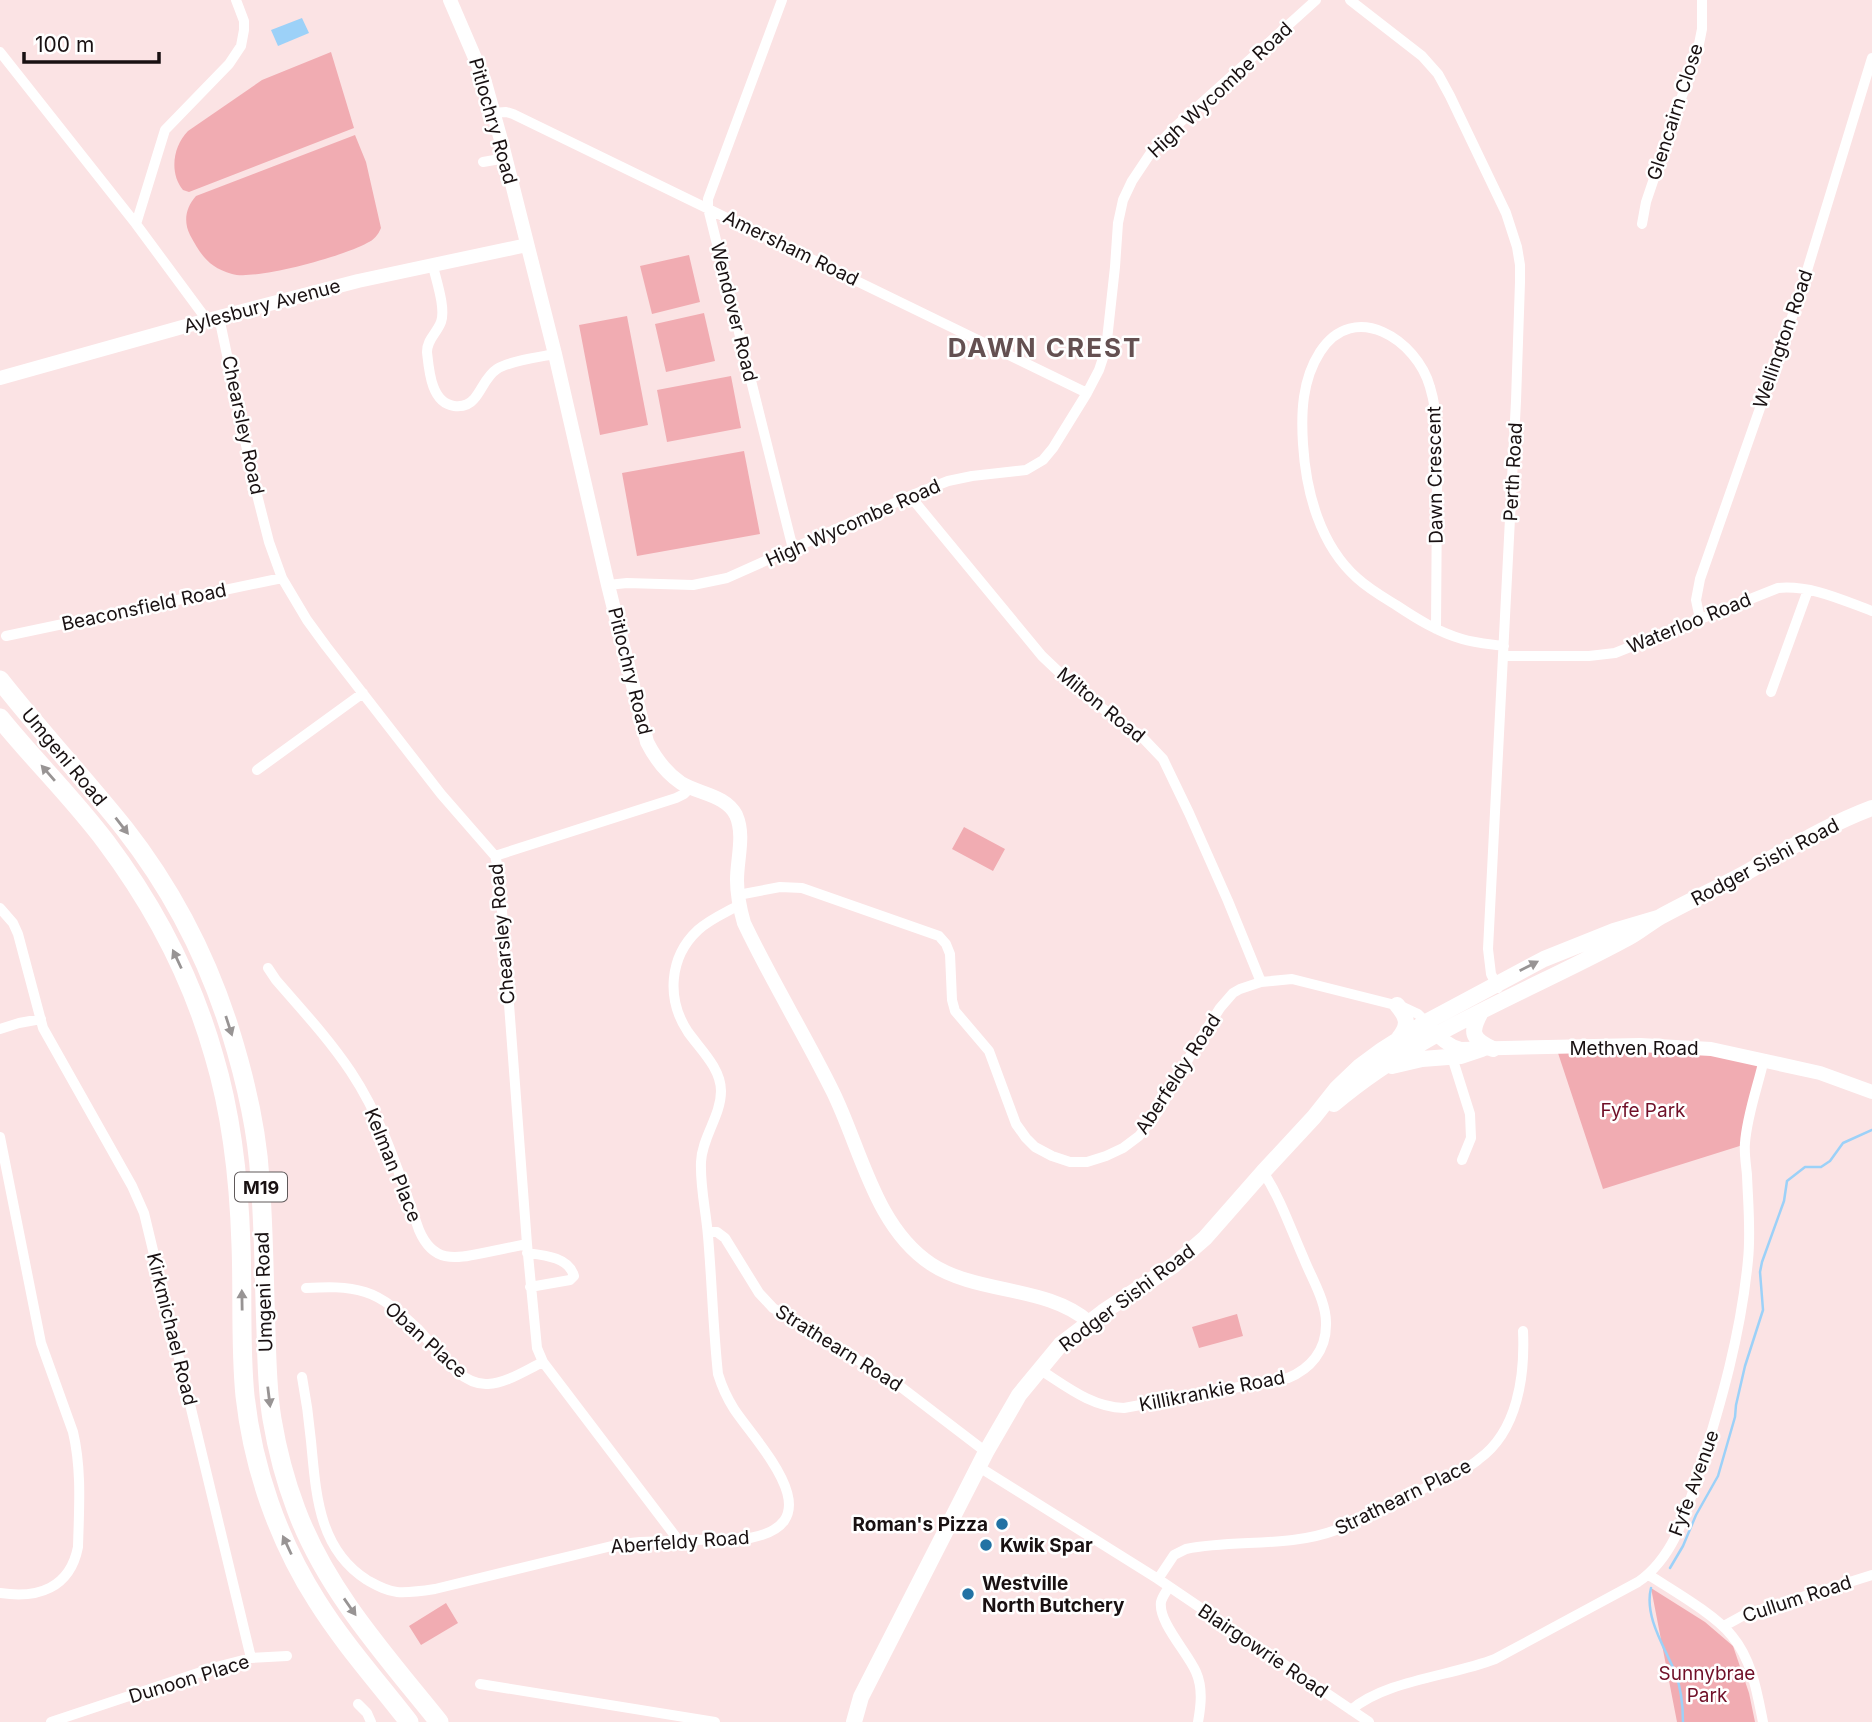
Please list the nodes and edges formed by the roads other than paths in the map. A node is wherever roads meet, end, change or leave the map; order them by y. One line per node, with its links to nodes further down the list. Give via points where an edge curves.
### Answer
1 (236, 0): 13 (street, via 244,21 241,46 165,130)
2 (450, 0): 9 (street, Pitlochry Road, via 484,79)
3 (782, 0): 12 (street, Wendover Road)
4 (1316, 0): 20 (street, High Wycombe Road, via 1165,137 1132,181 1118,223 1106,349)
5 (1350, 0): 30 (street, Perth Road, via 1438,74 1507,213 1517,247 1516,401)
6 (1702, 0): 14 (street, Glencairn Close, via 1698,49 1646,202)
7 (0, 52): 13 (street, Chearsley Road)
8 (1872, 59): 27 (street, Wellington Road, via 1798,300 1700,579 1696,600)
9 (493, 113): 10 (street, Pitlochry Road); 12 (street, Amersham Road, via 513,114)
10 (506, 158): 11 (street); 15 (street, Pitlochry Road)
11 (483, 162)
12 (708, 208): 20 (street, Amersham Road); 22 (street, Wendover Road)
13 (136, 224): 17 (street, Chearsley Road)
14 (1643, 224)
15 (527, 245): 16 (street, Aylesbury Avenue); 18 (street, Pitlochry Road)
16 (433, 266): 17 (street, Aylesbury Avenue); 18 (street, via 442,316 426,352 434,390 442,401 463,406 499,368)
17 (213, 319): 19 (street, Aylesbury Avenue); 23 (street, Chearsley Road)
18 (555, 354): 24 (street, Pitlochry Road)
19 (0, 377)
20 (1087, 393): 21 (street, High Wycombe Road, via 1053,448 1033,467 961,478)
21 (910, 496): 22 (street, High Wycombe Road); 43 (street, Milton Road, via 1042,656 1163,759)
22 (793, 550): 24 (street, High Wycombe Road, via 704,584)
23 (282, 578): 29 (street, Beaconsfield Road); 33 (street, Chearsley Road, via 307,620)
24 (608, 585): 36 (street, Pitlochry Road, via 647,742 664,768)
25 (1808, 590): 26 (street, Waterloo Road); 27 (street, Waterloo Road, via 1778,588); 32 (street)
26 (1872, 611)
27 (1700, 619): 30 (street, Waterloo Road, via 1602,655)
28 (1436, 629): 28 (street, Dawn Crescent, via 1357,578 1334,550 1315,511 1303,448 1304,392 1320,352 1346,330 1366,327 1387,333 1408,348 1430,384 1438,455); 30 (street, Dawn Crescent)
29 (6, 636)
30 (1503, 651): 44 (street, Perth Road, via 1488,949)
31 (0, 680): 87 (highway, Umgeni Road / M19, one-way to 87, via 150,863 183,918 215,988 239,1059 255,1136 267,1380 288,1484 307,1534 341,1595)
32 (1771, 692)
33 (363, 693): 35 (street); 38 (street, Chearsley Road)
34 (0, 718): 86 (highway, Umgeni Road / M19, one-way to 34, via 316,1600 273,1513 257,1462 245,1394 234,1150 215,1058 194,996 160,925 120,862)
35 (257, 771)
36 (690, 788): 38 (street, via 676,798); 39 (street, Pitlochry Road, via 724,802 735,815 740,835)
37 (1872, 808): 41 (main road, Rodger Sishi Road, via 1813,834)
38 (495, 856): 62 (street, Chearsley Road)
39 (738, 900): 43 (street, Aberfeldy Road, via 780,887 802,888 939,936 950,954 955,1011 989,1051 1016,1124 1035,1147 1070,1162 1106,1156 1139,1136 1220,1008 1233,993); 61 (street, Aberfeldy Road, via 696,932 673,977 680,1018 719,1076 721,1087 702,1150); 65 (street, Pitlochry Road, via 748,932 835,1095 898,1234 940,1270 1061,1304)
40 (0, 908): 48 (street, Kirkmichael Road, via 18,934)
41 (1658, 918): 44 (main road, Rodger Sishi Road, one-way to 41, via 1544,959); 45 (main road, Rodger Sishi Road, via 1625,940)
42 (268, 968): 62 (street, Kelman Place, via 363,1092 430,1248 444,1257 457,1258)
43 (1261, 982): 46 (street, Aberfeldy Road, via 1302,980)
44 (1495, 984): 45 (street, Perth Road); 49 (main road, Rodger Sishi Road)
45 (1504, 999): 47 (main road, Rodger Sishi Road)
46 (1398, 1005): 49 (street, Aberfeldy Road, via 1418,1014); 51 (main road, via 1407,1021)
47 (1481, 1012): 49 (main road, Rodger Sishi Road); 52 (main road, via 1473,1032)
48 (41, 1019): 50 (street); 79 (street, Kirkmichael Road, via 144,1213)
49 (1431, 1028): 51 (main road, Rodger Sishi Road); 52 (street, Methven Road, via 1456,1048); 55 (main road, Rodger Sishi Road)
50 (0, 1029)
51 (1397, 1040): 57 (main road, Rodger Sishi Road, via 1348,1077)
52 (1488, 1049): 53 (main road); 54 (street, Methven Road, via 1669,1046)
53 (1452, 1057): 55 (main road); 59 (street, via 1470,1114 1471,1138)
54 (1765, 1059): 56 (street, Methven Road); 72 (street, Fyfe Avenue, via 1745,1143 1749,1235 1738,1334 1688,1509 1666,1555)
55 (1380, 1069): 57 (main road, Rodger Sishi Road)
56 (1869, 1088)
57 (1314, 1116): 60 (main road, Rodger Sishi Road)
58 (0, 1137): 76 (street, via 41,1343 73,1432 79,1477 78,1547 69,1572 43,1590 24,1595)
59 (1462, 1160)
60 (1263, 1172): 65 (main road, Rodger Sishi Road, via 1198,1245); 68 (street, Killikrankie Road, via 1317,1290 1327,1323 1324,1341 1310,1365 1288,1378 1111,1407 1095,1403)
61 (708, 1232): 70 (street, Strathearn Road, via 725,1238 773,1308 897,1384); 71 (street, Aberfeldy Road, via 718,1374 734,1409 783,1479 789,1509 776,1530 760,1536)
62 (527, 1249): 63 (street, Chearsley Road); 63 (street, via 570,1266 574,1276)
63 (530, 1287): 67 (street, Chearsley Road, via 534,1338)
64 (306, 1288): 67 (street, Oban Place, via 349,1288 377,1297 471,1381 498,1382)
65 (1089, 1322): 68 (main road, Rodger Sishi Road)
66 (1523, 1331): 74 (street, Strathearn Place, via 1513,1414 1480,1459 1318,1537 1186,1549 1174,1555)
67 (543, 1362): 71 (street, Chearsley Road)
68 (1039, 1369): 70 (main road, Rodger Sishi Road)
69 (302, 1377): 71 (street, Aberfeldy Road, via 314,1482 327,1534 352,1569 387,1590 435,1589 601,1548)
70 (983, 1460): 74 (street, Strathearn Road); 83 (main road, Rodger Sishi Road)
71 (679, 1541)
72 (1649, 1575): 77 (street); 82 (street, Fyfe Avenue, via 1495,1659 1377,1693)
73 (1872, 1575): 77 (street, Cullum Road, via 1744,1615)
74 (1158, 1579): 75 (street, Blairgowrie Road)
75 (1169, 1587): 82 (street, Blairgowrie Road); 89 (street, via 1161,1601 1162,1613 1199,1681)
76 (0, 1593)
77 (1724, 1626): 91 (street, via 1746,1659)
78 (287, 1656): 79 (street, Dunoon Place)
79 (251, 1658): 84 (street, Dunoon Place)
80 (480, 1684): 88 (street)
81 (358, 1704): 85 (street)
82 (1351, 1710): 90 (street, Blairgowrie Road)
83 (852, 1720)
84 (51, 1722)
85 (370, 1722)
86 (407, 1722)
87 (439, 1722)
88 (715, 1722)
89 (1198, 1722)
90 (1369, 1722)
91 (1762, 1722)

